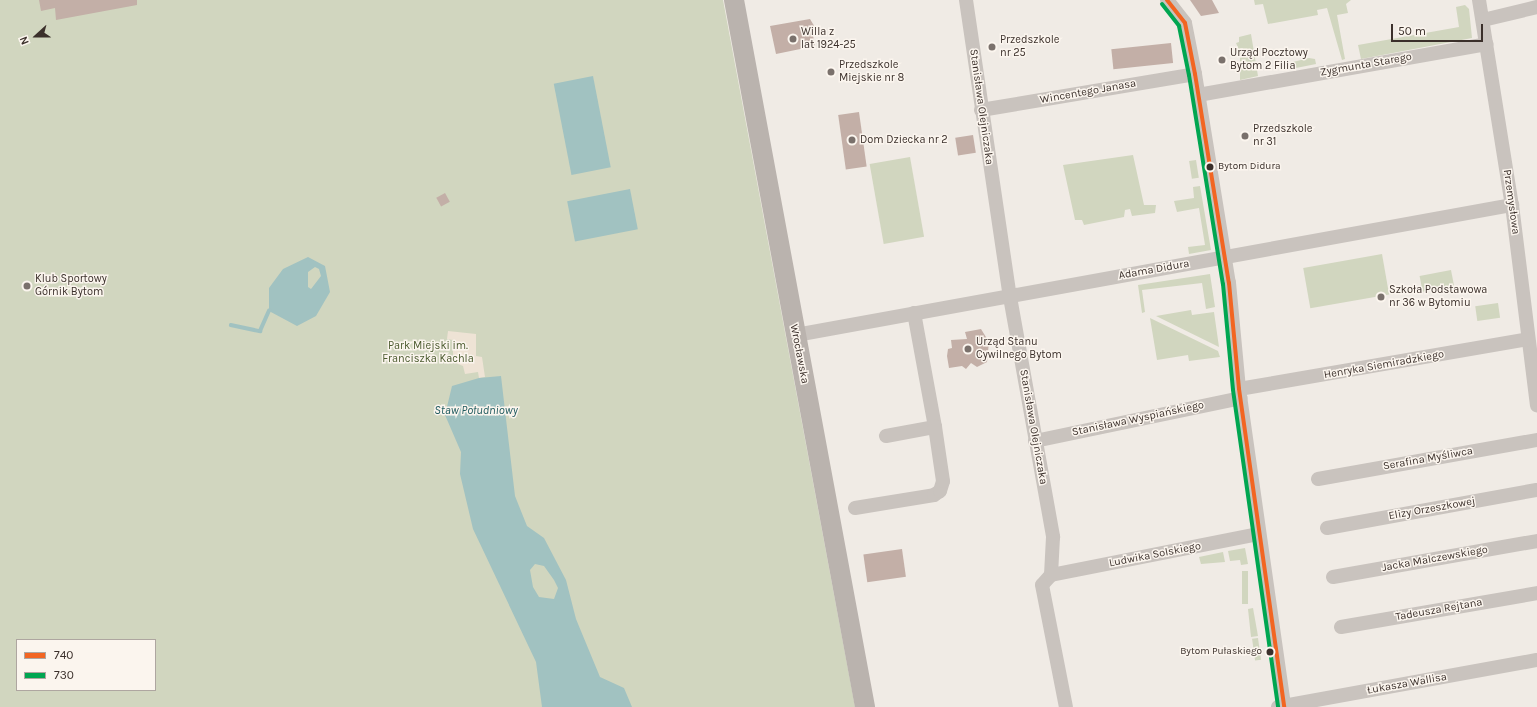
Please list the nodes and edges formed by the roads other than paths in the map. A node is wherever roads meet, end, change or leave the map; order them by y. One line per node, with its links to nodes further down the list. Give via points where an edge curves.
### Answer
1 (734, 0): 15 (main road, Wrocławska)
2 (966, 0): 10 (street, Stanisława Olejniczaka)
3 (1167, 0): 8 (street, via 1184,23)
4 (1479, 0): 6 (street, Przemysłowa)
5 (1537, 7): 6 (street)
6 (1483, 20): 7 (street, Przemysłowa)
7 (1487, 44): 9 (street, Zygmunta Starego); 11 (street, Przemysłowa)
8 (1195, 74): 9 (street); 10 (street, Wincentego Janasa)
9 (1198, 95): 12 (street)
10 (981, 110): 13 (street, Stanisława Olejniczaka)
11 (1512, 205): 12 (street, Adama Didura); 16 (street, Przemysłowa)
12 (1224, 258): 13 (street, Adama Didura); 17 (street)
13 (1010, 297): 14 (street, Adama Didura); 22 (street, Stanisława Olejniczaka)
14 (914, 313): 15 (street, Adama Didura); 19 (street)
15 (796, 335): 34 (main road, Wrocławska)
16 (1527, 338): 17 (street, Henryka Siemiradzkiego); 18 (street, Przemysłowa)
17 (1240, 394): 22 (street, Stanisława Wyspiańskiego); 27 (street)
18 (1537, 405)
19 (935, 427): 20 (street); 25 (street, via 943,481 940,491 934,495)
20 (886, 436)
21 (1537, 440): 23 (street, Serafina Myśliwca)
22 (1035, 441): 29 (street, Stanisława Olejniczaka, via 1053,537)
23 (1318, 479)
24 (1537, 490): 26 (street, Elizy Orzeszkowej)
25 (855, 508)
26 (1327, 528)
27 (1259, 534): 29 (street, Ludwika Solskiego); 36 (street)
28 (1537, 541): 30 (street, Jacka Malczewskiego)
29 (1051, 574): 35 (street, Stanisława Olejniczaka, via 1042,585)
30 (1333, 577)
31 (1537, 593): 32 (street, Tadeusza Rejtana)
32 (1341, 627)
33 (1537, 660): 36 (street, Łukasza Wallisa)
34 (865, 707)
35 (1066, 707)
36 (1282, 707)

